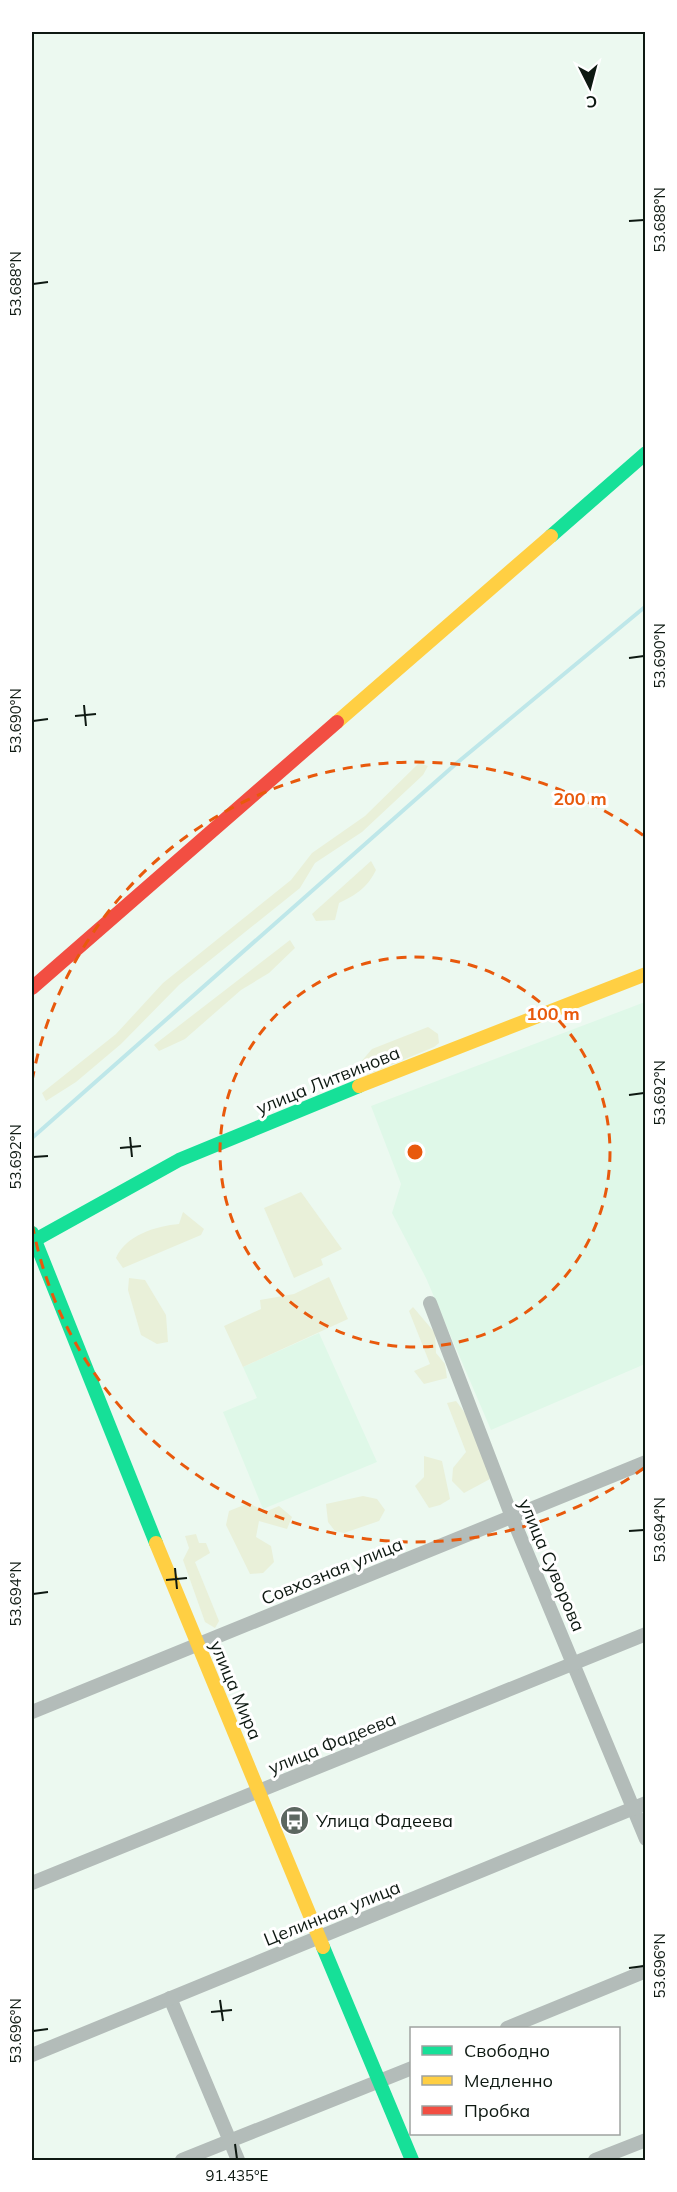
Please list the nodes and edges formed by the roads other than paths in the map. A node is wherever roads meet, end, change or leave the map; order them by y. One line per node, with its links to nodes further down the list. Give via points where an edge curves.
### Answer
1 (645, 453): 3 (main road)
2 (645, 974): 4 (main road, улица Литвинова, via 179,1160)
3 (32, 988)
4 (33, 1237): 9 (main road, улица Мира)
5 (430, 1303): 7 (street, улица Суворова)
6 (645, 1462): 7 (street, Совхозная улица)
7 (512, 1516): 9 (street, Совхозная улица); 10 (street, улица Суворова)
8 (645, 1634): 10 (street, улица Фадеева)
9 (197, 1645): 11 (street, Совхозная улица); 12 (main road, улица Мира)
10 (573, 1663): 12 (street, улица Фадеева); 13 (street, улица Суворова)
11 (32, 1712)
12 (260, 1791): 15 (street, улица Фадеева); 16 (main road, улица Мира)
13 (639, 1805): 14 (street, улица Суворова); 16 (street, Целинная улица)
14 (645, 1839)
15 (32, 1883)
16 (320, 1938): 18 (street, Целинная улица); 22 (main road, улица Мира)
17 (645, 1971): 19 (street)
18 (170, 1998): 20 (street, Целинная улица); 24 (street)
19 (509, 2027)
20 (32, 2055)
21 (410, 2068): 22 (street)
22 (379, 2081): 24 (street); 27 (main road, улица Мира)
23 (645, 2140): 28 (street)
24 (230, 2141): 25 (street); 26 (street)
25 (182, 2160)
26 (238, 2160)
27 (412, 2160)
28 (595, 2160)

